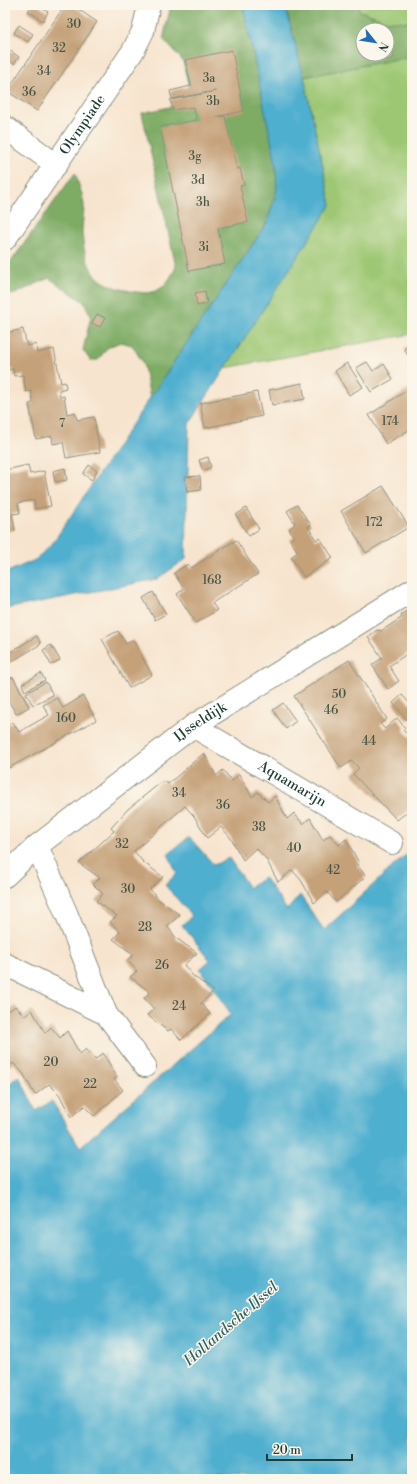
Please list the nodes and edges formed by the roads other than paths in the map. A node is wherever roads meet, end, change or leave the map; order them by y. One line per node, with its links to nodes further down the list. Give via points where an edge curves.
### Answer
1 (149, 5): 3 (street, Olympiade, via 143,31 133,51)
2 (5, 127): 3 (street)
3 (56, 165): 4 (street, Olympiade)
4 (5, 239)
5 (412, 590): 6 (street, IJsseldijk)
6 (193, 726): 7 (street, Aquamarijn); 8 (street, IJsseldijk)
7 (392, 843)
8 (37, 846): 9 (street, IJsseldijk); 11 (street)
9 (5, 876)
10 (5, 964): 11 (street)
11 (106, 1014): 12 (street)
12 (145, 1066)

